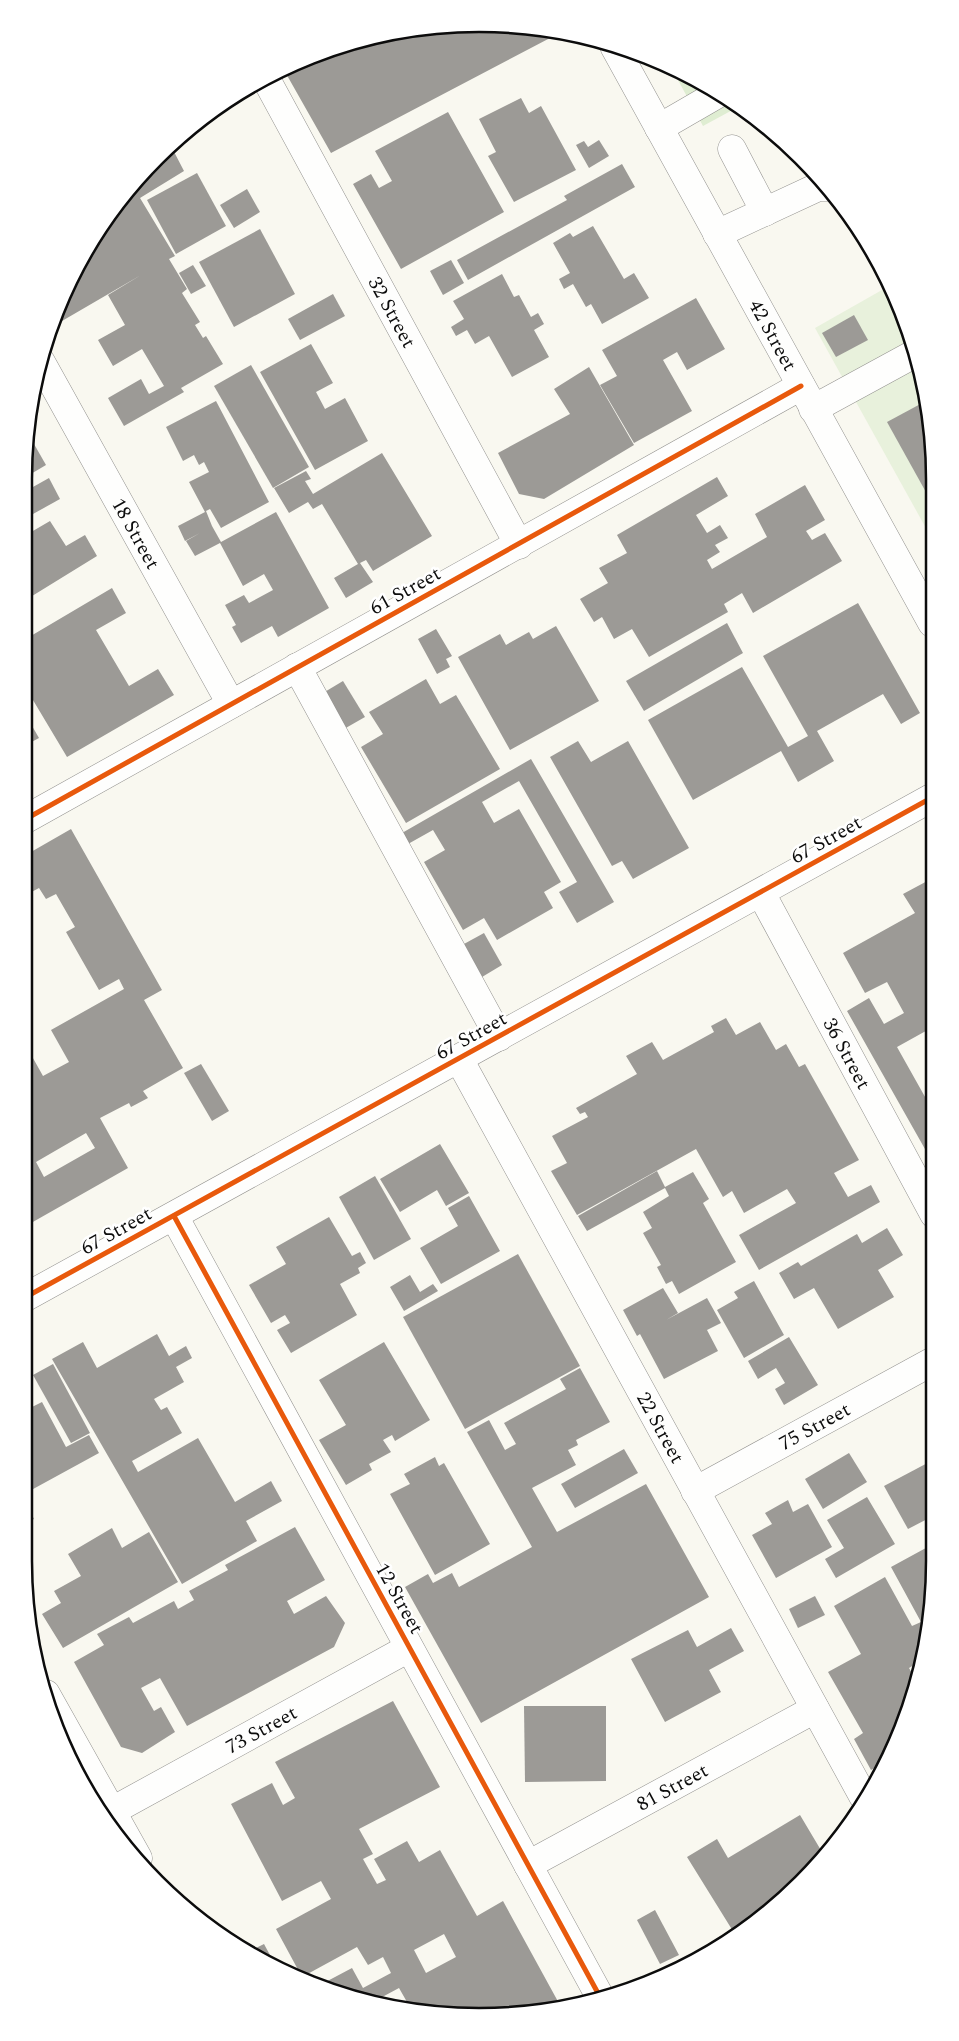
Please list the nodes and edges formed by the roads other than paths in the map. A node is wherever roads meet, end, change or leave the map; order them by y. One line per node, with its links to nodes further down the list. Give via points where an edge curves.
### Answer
1 (619, 55): 4 (street, 42 Street)
2 (269, 85): 12 (street, 32 Street)
3 (711, 97): 4 (street)
4 (659, 128): 8 (street, 42 Street)
5 (732, 149): 7 (street)
6 (818, 187): 7 (street)
7 (765, 212): 8 (street)
8 (717, 234): 11 (street, 42 Street)
9 (909, 356): 11 (street, 61 Street)
10 (46, 371): 15 (street, 18 Street)
11 (807, 398): 12 (street, 61 Street); 13 (street, 42 Street)
12 (519, 545): 14 (street, 61 Street)
13 (926, 613)
14 (297, 667): 15 (street, 61 Street); 19 (street)
15 (231, 704): 17 (street, 61 Street)
16 (926, 801): 18 (street, 67 Street)
17 (32, 816)
18 (761, 893): 19 (street, 67 Street); 21 (street, 36 Street)
19 (499, 1037): 20 (street, 67 Street)
20 (460, 1059): 22 (street, 67 Street); 25 (street, 22 Street)
21 (926, 1199)
22 (174, 1216): 23 (street, 67 Street); 26 (street, 12 Street)
23 (32, 1294)
24 (926, 1364): 25 (street, 75 Street)
25 (695, 1491): 27 (street, 22 Street)
26 (410, 1648): 30 (street, 73 Street); 32 (street, 12 Street)
27 (815, 1709): 29 (street, 22 Street); 32 (street, 81 Street)
28 (65, 1727): 30 (street)
29 (862, 1793)
30 (112, 1811): 31 (street)
31 (124, 1832)
32 (528, 1865): 33 (street, 12 Street)
33 (598, 1992)

